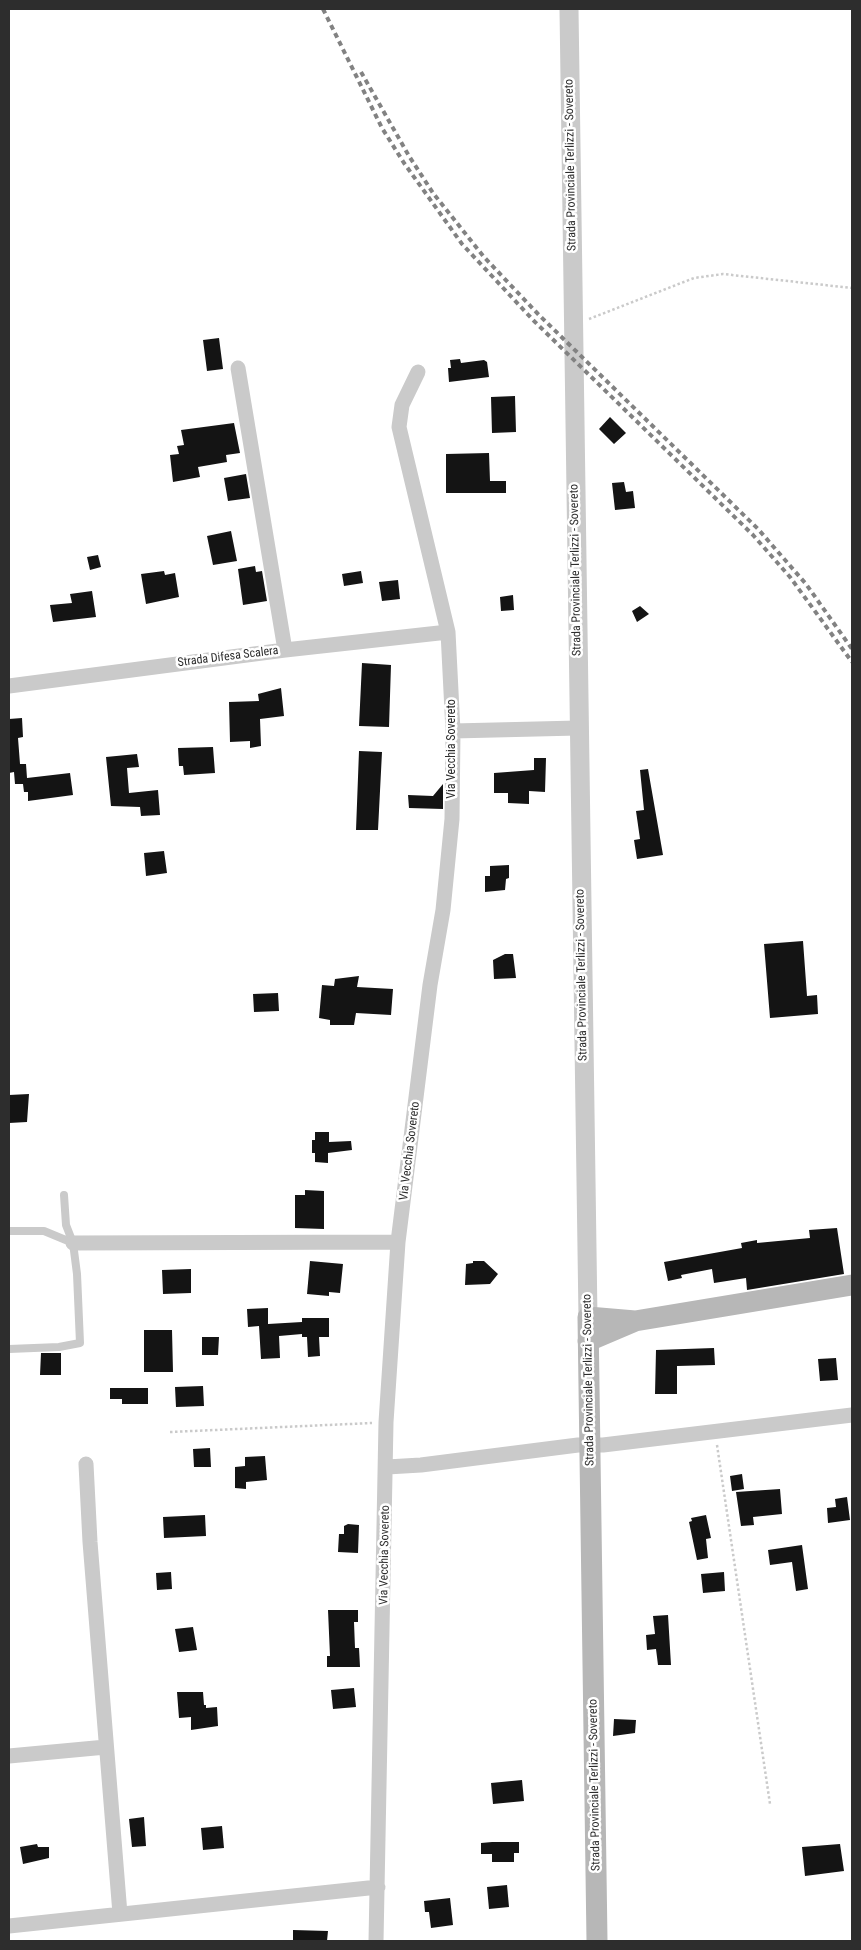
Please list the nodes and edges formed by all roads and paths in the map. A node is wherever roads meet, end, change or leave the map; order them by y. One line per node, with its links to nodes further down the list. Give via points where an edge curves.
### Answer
1 (568, 9): 3 (street, Strada Provinciale Terlizzi - Sovereto)
2 (852, 288): 3 (path, via 723,274 694,278)
3 (573, 325): 9 (street, Strada Provinciale Terlizzi - Sovereto)
4 (238, 368): 7 (street)
5 (418, 372): 6 (street, Via Vecchia Sovereto, via 402,406 399,427)
6 (448, 632): 7 (street, Strada Difesa Scalera); 10 (street, Via Vecchia Sovereto)
7 (285, 650): 8 (street, Strada Difesa Scalera)
8 (9, 686)
9 (578, 728): 10 (street); 16 (street, Strada Provinciale Terlizzi - Sovereto)
10 (454, 731): 13 (street, Via Vecchia Sovereto, via 452,819 443,910 430,985)
11 (64, 1195): 14 (lane, via 66,1226)
12 (9, 1231): 14 (lane, via 44,1231)
13 (398, 1242): 14 (street); 21 (street, Via Vecchia Sovereto)
14 (72, 1243): 19 (lane, via 77,1274 80,1343)
15 (852, 1285): 17 (main road)
16 (588, 1317): 17 (main road); 18 (main road, Strada Provinciale Terlizzi - Sovereto)
17 (635, 1321): 18 (main road)
18 (588, 1341): 24 (main road, Strada Provinciale Terlizzi - Sovereto)
19 (9, 1349)
20 (852, 1414): 22 (street)
21 (386, 1422): 23 (path); 26 (street, Via Vecchia Sovereto)
22 (715, 1431): 24 (street); 29 (path)
23 (170, 1432)
24 (590, 1446): 26 (street); 34 (main road, Strada Provinciale Terlizzi - Sovereto)
25 (86, 1464): 27 (street)
26 (387, 1467): 30 (street, Via Vecchia Sovereto)
27 (106, 1747): 28 (street); 31 (street)
28 (9, 1756)
29 (770, 1804)
30 (378, 1887): 31 (street); 33 (street, Via Vecchia Sovereto)
31 (120, 1914): 32 (street)
32 (9, 1926)
33 (376, 1941)
34 (597, 1941)

